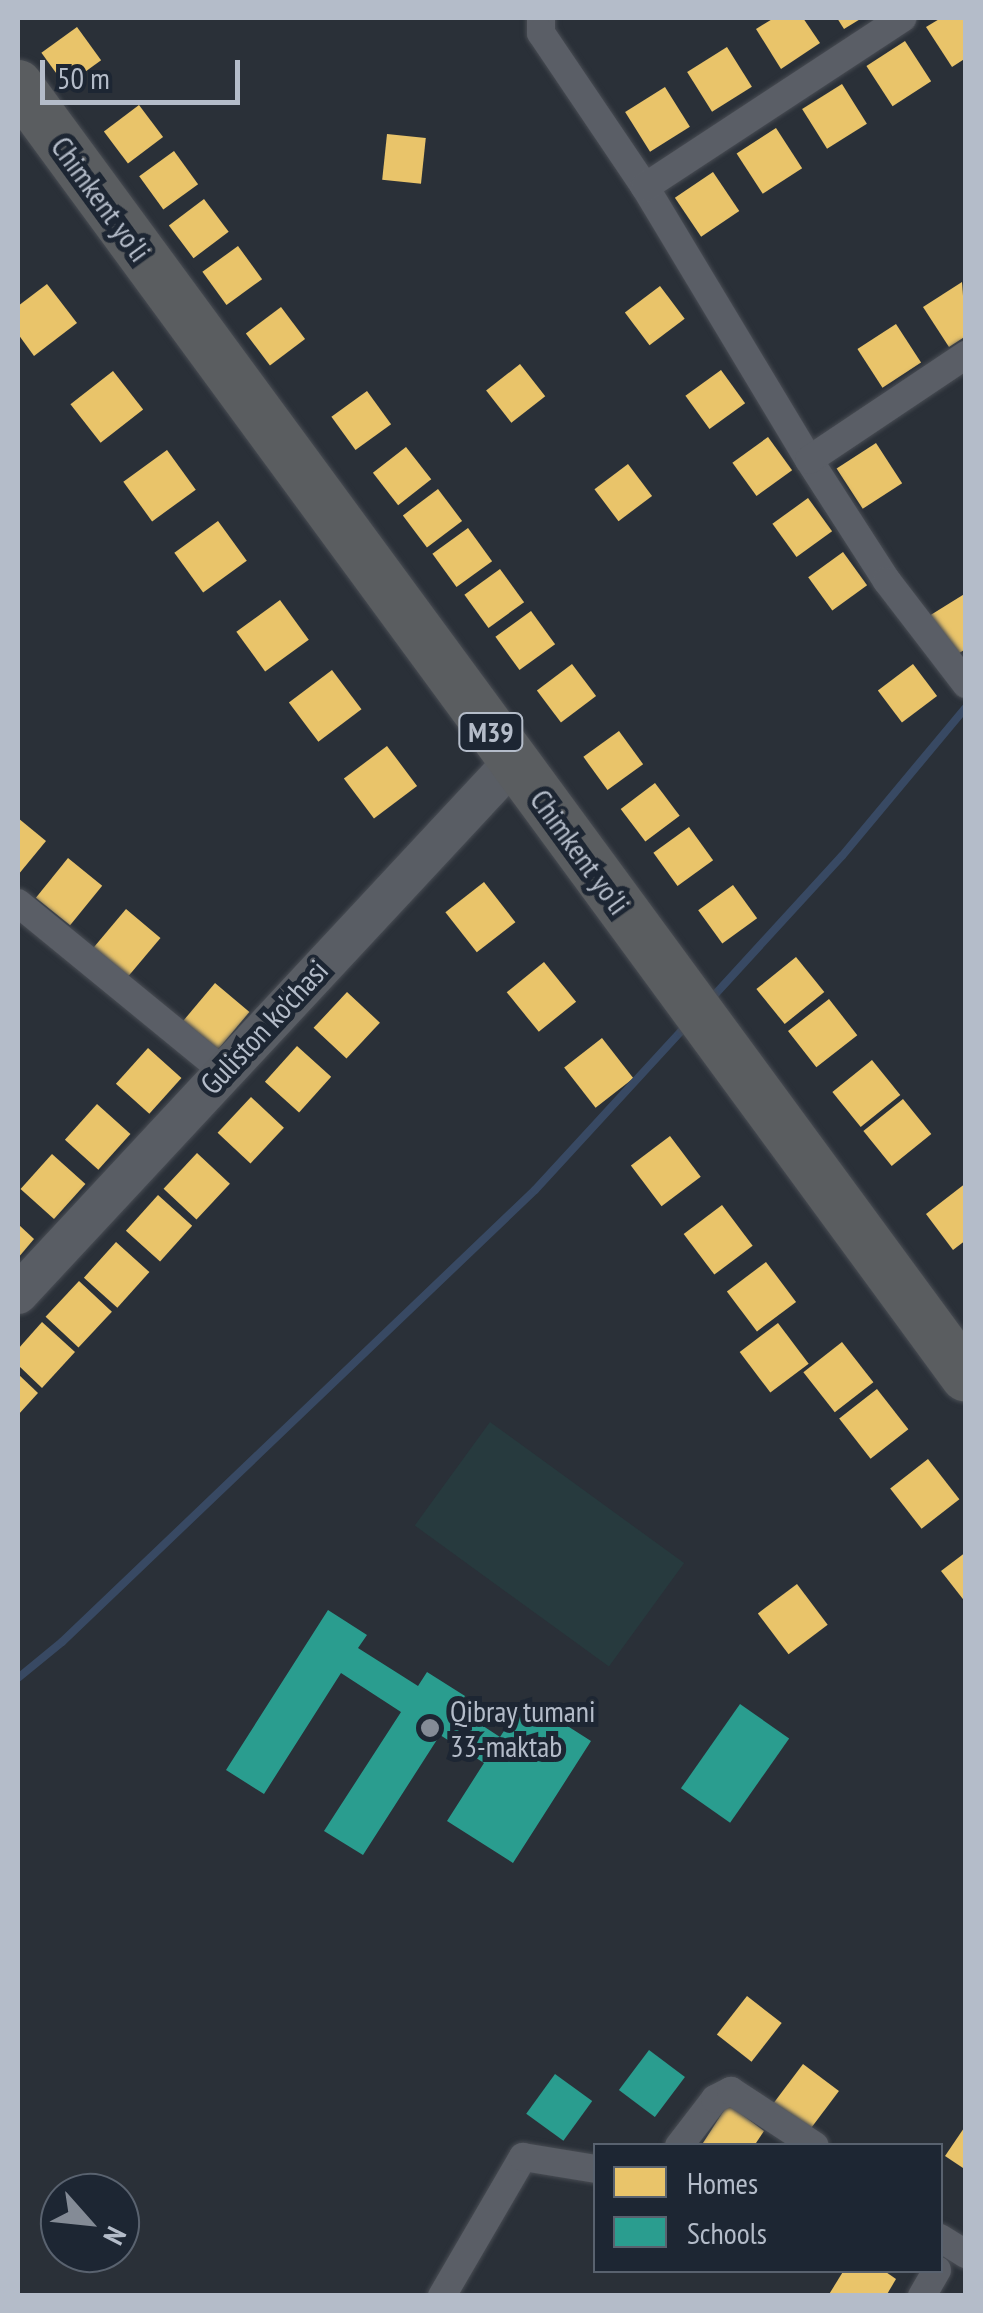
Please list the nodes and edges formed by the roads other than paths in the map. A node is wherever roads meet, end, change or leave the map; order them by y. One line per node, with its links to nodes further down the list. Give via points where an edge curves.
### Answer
1 (541, 18): 4 (street, via 541,33)
2 (902, 18): 4 (street)
3 (18, 85): 8 (highway, Chimkent yo‘li / M39)
4 (645, 186): 6 (street)
5 (966, 355): 6 (street)
6 (809, 460): 7 (street, via 886,581)
7 (966, 684)
8 (513, 762): 10 (main road, Guliston ko'chasi); 12 (highway, Chimkent yo‘li / M39)
9 (18, 902): 10 (street)
10 (223, 1072): 11 (main road, Guliston ko'chasi)
11 (18, 1294)
12 (966, 1377)
13 (680, 2143): 14 (street, via 715,2099 731,2091)
14 (810, 2143)
15 (593, 2169): 17 (street, via 522,2157)
16 (936, 2273): 18 (street)
17 (442, 2296)
18 (922, 2296)

